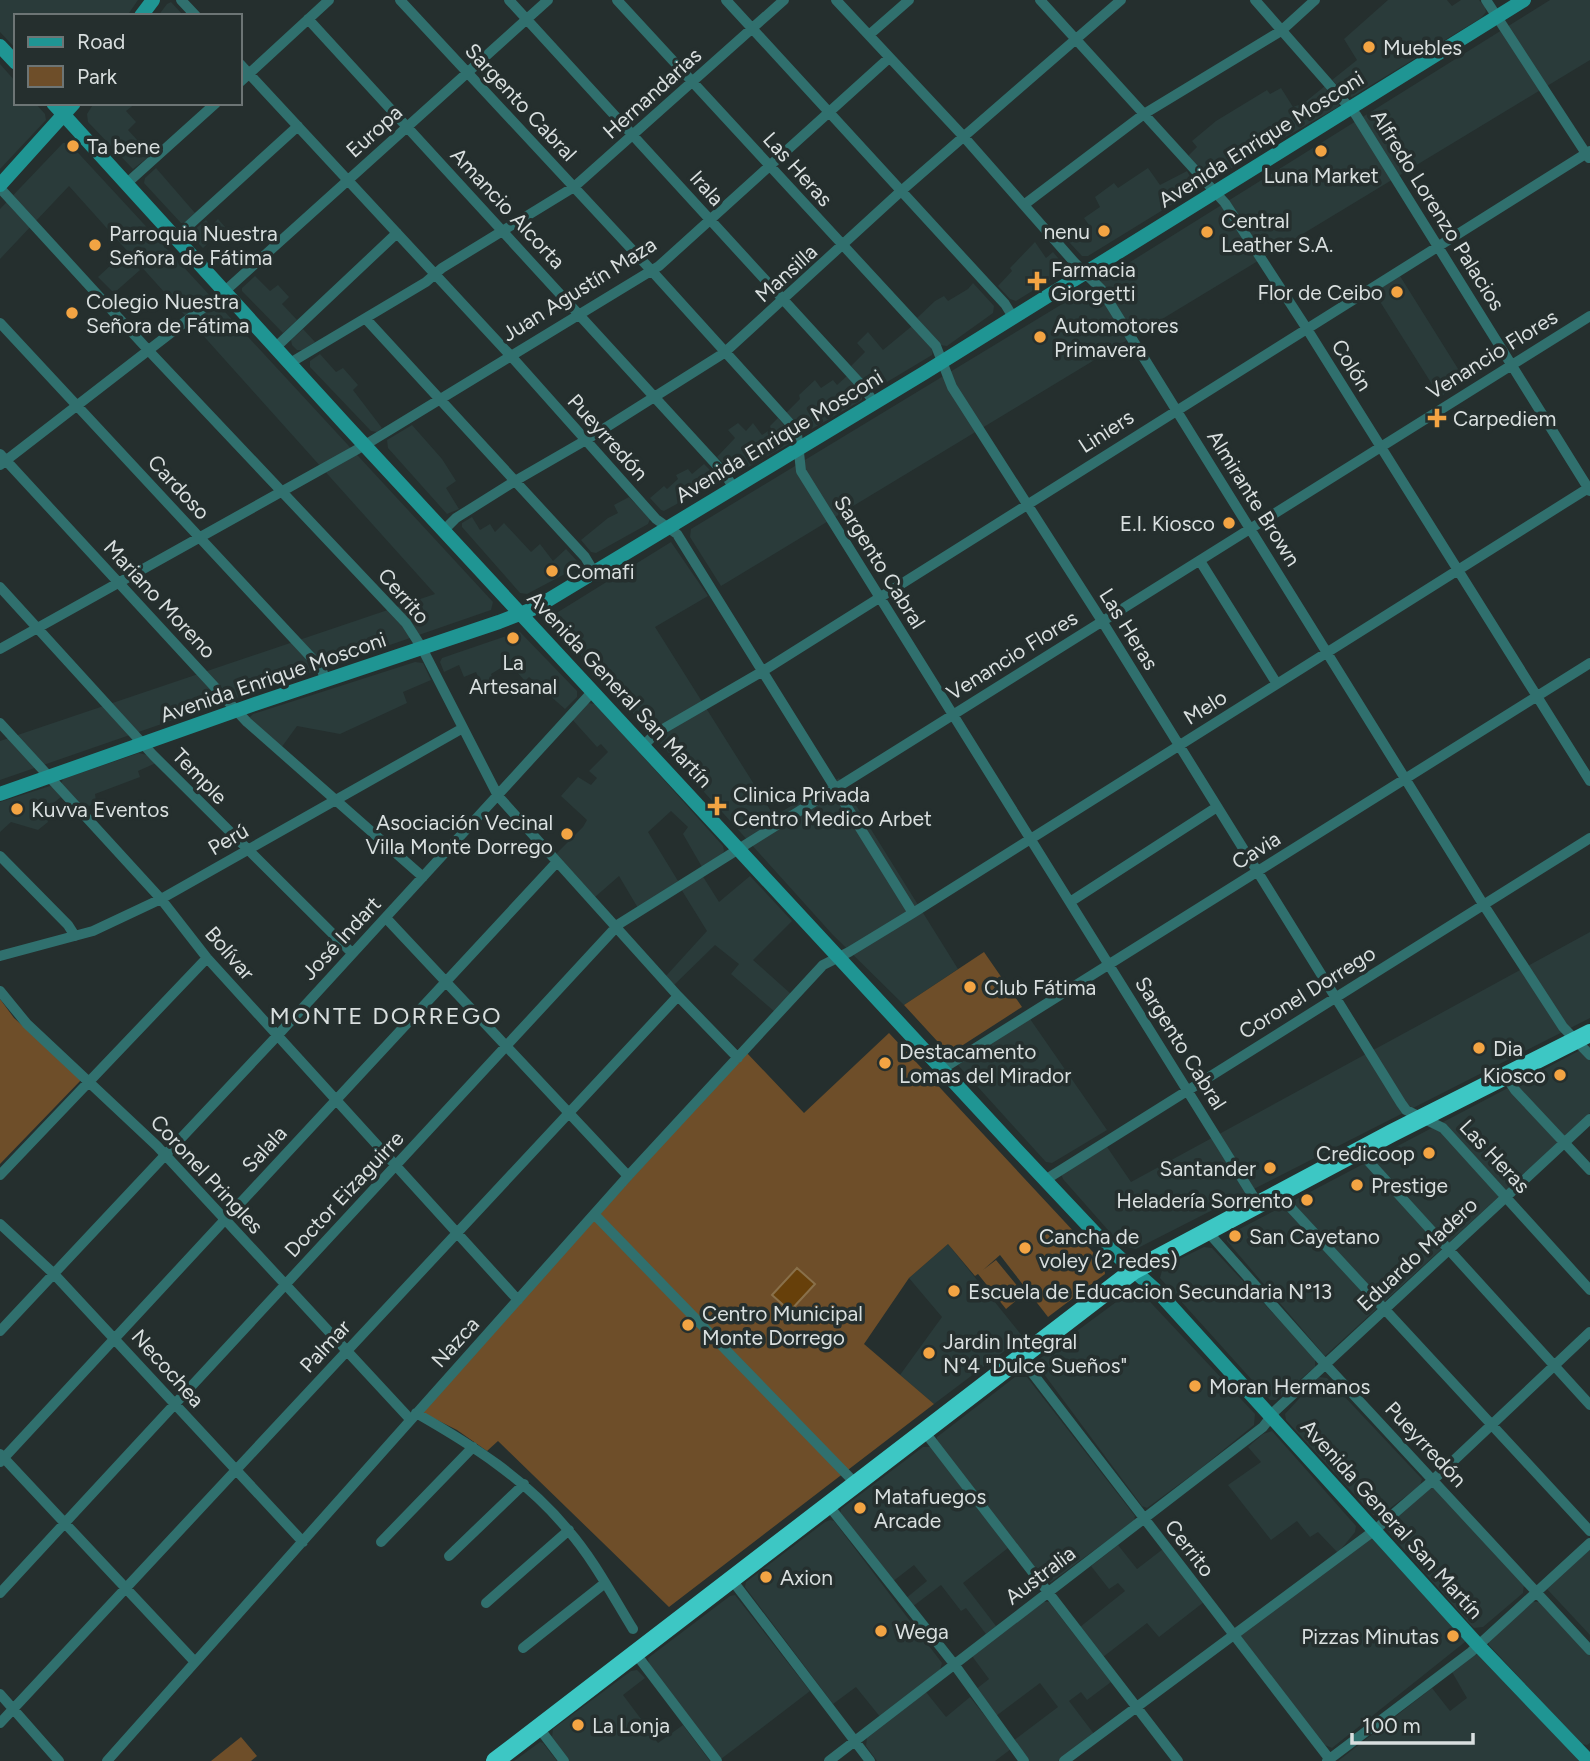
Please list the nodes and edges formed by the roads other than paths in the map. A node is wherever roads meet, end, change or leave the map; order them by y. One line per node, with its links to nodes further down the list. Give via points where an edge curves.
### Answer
1 (181, 0): 17 (street)
2 (329, 0): 19 (street)
3 (400, 0): 29 (street, Sargento Cabral)
4 (509, 0): 20 (street, Irala)
5 (548, 0): 20 (street, Europa)
6 (617, 0): 32 (street, Las Heras)
7 (726, 0): 21 (street)
8 (784, 0): 21 (street, Hernandarias)
9 (836, 0): 23 (street, Almirante Brown)
10 (909, 0): 23 (street)
11 (1040, 0): 24 (street, Colón)
12 (1121, 0): 24 (street, Mansilla)
13 (1255, 0): 22 (street, Alfredo Lorenzo Palacios)
14 (1315, 0): 22 (street)
15 (1486, 0): 18 (street)
16 (1524, 0): 18 (main road, Avenida Enrique Mosconi)
17 (194, 14)
18 (1498, 16): 36 (main road, Avenida Enrique Mosconi); 44 (street)
19 (308, 19): 30 (street); 41 (street, Amancio Alcorta)
20 (527, 19): 29 (street, Europa); 42 (street, Irala)
21 (752, 28): 32 (street, Hernandarias); 37 (street)
22 (1281, 31): 36 (street, Alfredo Lorenzo Palacios); 38 (street)
23 (869, 36): 26 (street, Almirante Brown)
24 (1075, 38): 38 (street, Colón); 43 (street, Mansilla)
25 (0, 46): 27 (main road)
26 (889, 58): 37 (street, Juan Agustín Maza); 43 (street, Almirante Brown)
27 (14, 61)
28 (242, 66): 30 (street, Pueyrredón)
29 (468, 72): 41 (street, Europa); 49 (street, Sargento Cabral)
30 (248, 74): 31 (street); 40 (street, Pueyrredón)
31 (242, 80)
32 (692, 83): 42 (street, Hernandarias); 45 (street, Las Heras)
33 (55, 105): 39 (main road, Avenida General San Martín)
34 (73, 105): 39 (main road)
35 (214, 105): 47 (street)
36 (1351, 107): 51 (main road, Avenida Enrique Mosconi); 57 (street, Alfredo Lorenzo Palacios)
37 (828, 111): 45 (street, Juan Agustín Maza); 50 (street)
38 (1144, 114): 51 (street, Colón); 52 (street)
39 (65, 116): 47 (main road, Avenida General San Martín); 48 (main road)
40 (298, 126): 46 (street, Pueyrredón); 56 (street)
41 (408, 127): 46 (street, Europa); 54 (street, Amancio Alcorta)
42 (634, 136): 49 (street, Hernandarias); 53 (street, Irala)
43 (964, 137): 50 (street, Mansilla); 52 (street, Almirante Brown)
44 (1589, 154): 57 (street, Liniers)
45 (769, 165): 53 (street, Juan Agustín Maza); 58 (street, Las Heras)
46 (348, 181): 55 (street, Pueyrredón); 62 (street, Europa)
47 (126, 184): 56 (main road, Avenida General San Martín)
48 (0, 186): 71 (street, Cerrito)
49 (574, 187): 54 (street, Hernandarias); 59 (street, Sargento Cabral)
50 (900, 192): 58 (street, Mansilla); 66 (street)
51 (1215, 193): 60 (main road, Avenida Enrique Mosconi); 69 (street, Colón)
52 (1025, 204): 60 (street, Almirante Brown)
53 (710, 220): 59 (street, Juan Agustín Maza); 63 (street, Irala)
54 (503, 231): 61 (street, Hernandarias); 64 (street, Amancio Alcorta)
55 (397, 233): 61 (street, Pueyrredón); 70 (street)
56 (176, 237): 62 (main road, Avenida General San Martín)
57 (1439, 246): 69 (street, Liniers); 76 (street, Alfredo Lorenzo Palacios)
58 (842, 247): 63 (street, Mansilla); 74 (street, Las Heras, via 936,346)
59 (651, 270): 64 (street, Juan Agustín Maza); 72 (street, Sargento Cabral)
60 (1086, 272): 66 (main road, Avenida Enrique Mosconi); 81 (street, Almirante Brown)
61 (435, 274): 67 (street, Hernandarias); 73 (street, Pueyrredón)
62 (225, 291): 70 (main road, Avenida General San Martín); 71 (street, Europa)
63 (784, 300): 72 (street, Mansilla); 79 (street, Irala)
64 (579, 313): 73 (street, Juan Agustín Maza); 77 (street, Amancio Alcorta)
65 (1590, 316): 76 (street, Venancio Flores)
66 (1013, 317): 74 (main road, Avenida Enrique Mosconi)
67 (366, 319): 75 (street, Hernandarias); 78 (street)
68 (0, 323): 80 (street, Cardoso)
69 (1307, 329): 81 (street, Liniers); 84 (street, Colón)
70 (276, 347): 75 (main road, Avenida General San Martín)
71 (149, 351): 80 (street, Europa); 90 (street, Cerrito)
72 (724, 353): 77 (street, Mansilla); 85 (street, Sargento Cabral, via 795,429)
73 (510, 355): 78 (street, Juan Agustín Maza); 82 (street, Pueyrredón)
74 (941, 362): 79 (main road, Avenida Enrique Mosconi); 91 (street, Las Heras, via 952,387)
75 (290, 363): 83 (main road, Avenida General San Martín)
76 (1511, 365): 84 (street, Venancio Flores); 89 (street, Alfredo Lorenzo Palacios)
77 (654, 397): 82 (street, Mansilla); 88 (street, Amancio Alcorta)
78 (439, 399): 83 (street, Juan Agustín Maza); 87 (street)
79 (874, 403): 85 (main road, Avenida Enrique Mosconi)
80 (78, 407): 86 (street, Europa); 95 (street, Cardoso)
81 (1176, 409): 91 (street, Liniers); 93 (street, Almirante Brown)
82 (586, 440): 87 (street, Mansilla); 92 (street, Pueyrredón)
83 (365, 444): 90 (street, Juan Agustín Maza); 94 (main road, Avenida General San Martín)
84 (1380, 447): 93 (street, Venancio Flores); 97 (street, Colón)
85 (798, 449): 88 (main road, Avenida Enrique Mosconi); 101 (street, Sargento Cabral, via 801,471)
86 (2, 460): 99 (street, Mariano Moreno)
87 (514, 481): 94 (street, Mansilla); 98 (street)
88 (734, 488): 92 (main road, Avenida Enrique Mosconi)
89 (1589, 489): 97 (street, Melo)
90 (281, 491): 95 (street, Juan Agustín Maza); 105 (street, Cerrito, via 406,623)
91 (1028, 504): 101 (street, Liniers); 103 (street, Las Heras)
92 (668, 527): 98 (main road, Avenida Enrique Mosconi); 109 (street, Pueyrredón, via 677,534)
93 (1252, 529): 96 (street, Venancio Flores); 107 (street, Almirante Brown)
94 (444, 530): 102 (main road, Avenida General San Martín)
95 (200, 537): 99 (street, Juan Agustín Maza); 110 (street, Cardoso, via 321,668)
96 (1200, 561): 103 (street, Venancio Flores); 111 (street)
97 (1457, 571): 107 (street, Melo); 113 (street, Colón)
98 (594, 572): 102 (main road, Avenida Enrique Mosconi)
99 (118, 583): 104 (street, Juan Agustín Maza); 114 (street, Mariano Moreno)
100 (0, 587): 104 (street, Temple)
101 (879, 596): 109 (street, Liniers); 115 (street, Sargento Cabral)
102 (522, 614): 105 (main road, Avenida Enrique Mosconi); 112 (main road, Avenida General San Martín)
103 (1102, 621): 115 (street, Venancio Flores); 120 (street, Las Heras)
104 (37, 627): 106 (street, Juan Agustín Maza); 118 (street, Temple)
105 (422, 648): 110 (main road, Avenida Enrique Mosconi); 117 (street, Cerrito)
106 (0, 649)
107 (1328, 653): 111 (street, Melo); 122 (street, Almirante Brown)
108 (1590, 663): 113 (street, Cavia)
109 (763, 671): 119 (street, Liniers, via 656,733); 124 (street, Pueyrredón)
110 (326, 681): 114 (main road, Avenida Enrique Mosconi)
111 (1277, 684): 120 (street, Melo)
112 (593, 691): 119 (main road, Avenida General San Martín); 126 (street, José Indart)
113 (1536, 697): 122 (street, Cavia); 123 (street, Colón)
114 (237, 711): 118 (main road, Avenida Enrique Mosconi); 127 (street, Mariano Moreno)
115 (954, 714): 124 (street, Venancio Flores); 130 (street, Sargento Cabral)
116 (0, 723): 121 (street, Bolívar)
117 (463, 728): 126 (street, Cerrito); 127 (street, Perú)
118 (143, 744): 121 (main road, Avenida Enrique Mosconi); 132 (street, Temple)
119 (644, 745): 131 (main road, Avenida General San Martín)
120 (1179, 746): 128 (street, Las Heras); 130 (street, Melo)
121 (49, 777): 125 (main road, Avenida Enrique Mosconi); 137 (street, Bolívar)
122 (1406, 778): 135 (street, Cavia); 139 (street, Almirante Brown)
123 (1590, 781)
124 (836, 786): 131 (street, Venancio Flores); 140 (street, Pueyrredón)
125 (0, 794)
126 (498, 796): 134 (street, Cerrito); 136 (street, José Indart)
127 (335, 799): 132 (street, Perú); 136 (street, Mariano Moreno)
128 (1217, 807): 135 (street, Las Heras); 138 (street)
129 (1590, 838): 139 (street, Coronel Dorrego)
130 (1030, 839): 138 (street, Sargento Cabral); 140 (street, Melo)
131 (739, 849): 142 (street, Doctor Eizaguirre); 146 (main road, Avenida General San Martín)
132 (247, 851): 137 (street, Perú); 144 (street, Temple)
133 (0, 856): 143 (street)
134 (556, 863): 142 (street, Cerrito); 149 (street, Salala)
135 (1258, 872): 148 (street, Cavia); 152 (street, Las Heras)
136 (424, 877): 141 (street, José Indart)
137 (161, 899): 143 (street, Perú); 147 (street, Bolívar)
138 (1070, 902): 148 (street, Sargento Cabral)
139 (1483, 904): 152 (street, Coronel Dorrego); 154 (street, Almirante Brown, via 1563,1027)
140 (914, 913): 146 (street, Melo)
141 (386, 918): 144 (street, José Indart); 149 (street)
142 (615, 927): 151 (street, Cerrito); 155 (street, Doctor Eizaguirre)
143 (75, 936): 145 (street, Perú)
144 (352, 953): 153 (street, José Indart)
145 (0, 956)
146 (838, 957): 157 (street, Nazca, via 823,965); 158 (main road, Avenida General San Martín)
147 (207, 958): 153 (street, Bolívar); 160 (street)
148 (1108, 964): 158 (street, Cavia); 161 (street, Sargento Cabral)
149 (445, 981): 155 (street); 162 (street, Salala)
150 (0, 991): 160 (street, Coronel Pringles, via 21,1018)
151 (678, 996): 157 (street, Cerrito); 163 (street, Palmar)
152 (1336, 997): 161 (street, Coronel Dorrego); 164 (street, Las Heras, via 1401,1103)
153 (277, 1036): 162 (street, Bolívar); 168 (street, José Indart)
154 (1582, 1037): 156 (street, Almirante Brown); 159 (highway)
155 (506, 1047): 163 (street); 169 (street, Doctor Eizaguirre)
156 (1590, 1055)
157 (738, 1058): 172 (street, Nazca)
158 (942, 1069): 173 (main road, Avenida General San Martín)
159 (1506, 1075): 164 (highway); 166 (street)
160 (88, 1082): 168 (street, Coronel Pringles); 171 (street)
161 (1189, 1090): 173 (street, Coronel Dorrego); 176 (street, Sargento Cabral)
162 (336, 1100): 169 (street, Bolívar); 178 (street, Salala)
163 (568, 1113): 172 (street); 181 (street, Palmar)
164 (1422, 1118): 167 (highway); 175 (street, Las Heras, via 1443,1128)
165 (1590, 1119): 166 (street, Eduardo Madero)
166 (1565, 1142): 170 (street); 175 (street, Eduardo Madero)
167 (1360, 1152): 174 (highway); 182 (street)
168 (165, 1155): 178 (street, Coronel Pringles); 184 (street, José Indart)
169 (396, 1166): 181 (street, Bolívar); 185 (street, Doctor Eizaguirre)
170 (1590, 1170)
171 (0, 1175)
172 (628, 1176): 177 (street, Nazca)
173 (1045, 1180): 183 (main road, Avenida General San Martín)
174 (1280, 1192): 176 (highway); 188 (street)
175 (1507, 1197): 182 (street, Eduardo Madero); 186 (street, Las Heras)
176 (1258, 1204): 180 (highway)
177 (594, 1214): 187 (street, Nazca); 206 (street)
178 (225, 1220): 185 (street, Coronel Pringles); 191 (street, Salala)
179 (0, 1224): 184 (street, Necochea)
180 (1207, 1231): 183 (highway); 194 (street, Pueyrredón)
181 (457, 1233): 187 (street, Bolívar); 192 (street, Palmar)
182 (1450, 1251): 188 (street, Eduardo Madero); 195 (street)
183 (1133, 1271): 193 (highway); 199 (main road, Avenida General San Martín, via 1160,1294)
184 (54, 1274): 189 (street, José Indart); 191 (street, Necochea)
185 (285, 1285): 192 (street, Coronel Pringles); 196 (street, Doctor Eizaguirre)
186 (1590, 1290)
187 (518, 1300): 198 (street, Nazca)
188 (1385, 1310): 194 (street, Eduardo Madero); 200 (street)
189 (0, 1331)
190 (1590, 1332): 195 (street)
191 (116, 1339): 196 (street, Necochea); 203 (street, Salala)
192 (345, 1352): 198 (street, Coronel Pringles); 204 (street, Palmar)
193 (1020, 1357): 201 (highway); 209 (street, Cerrito)
194 (1326, 1365): 199 (street, Eduardo Madero); 205 (street, Pueyrredón)
195 (1554, 1366): 197 (street); 200 (street)
196 (174, 1404): 204 (street, Necochea); 210 (street, Doctor Eizaguirre)
197 (1590, 1405)
198 (413, 1416): 202 (street, Coronel Pringles); 214 (street, Nazca)
199 (1271, 1418): 209 (street, Australia); 212 (main road, Avenida General San Martín)
200 (1492, 1424): 205 (street); 213 (street)
201 (924, 1431): 206 (highway); 223 (street)
202 (473, 1447): 207 (street, Coronel Pringles); 215 (street)
203 (1, 1458): 210 (street)
204 (236, 1471): 214 (street, Necochea); 220 (street, Palmar)
205 (1433, 1480): 212 (street); 221 (street, Pueyrredón)
206 (856, 1484): 208 (highway)
207 (524, 1485): 211 (street, Coronel Pringles); 217 (street)
208 (829, 1506): 218 (highway); 232 (street)
209 (1144, 1520): 223 (street, Australia); 226 (street, Cerrito)
210 (64, 1524): 220 (street); 222 (street, Doctor Eizaguirre)
211 (569, 1530): 219 (street, Coronel Pringles); 224 (street)
212 (1375, 1530): 226 (street); 227 (main road, Avenida General San Martín)
213 (1590, 1531)
214 (303, 1542): 231 (street, Nazca)
215 (381, 1542)
216 (1590, 1543): 221 (street)
217 (449, 1556)
218 (732, 1580): 230 (highway); 238 (street)
219 (605, 1583): 225 (street, Coronel Pringles); 228 (street)
220 (125, 1590): 231 (street); 234 (street, Palmar)
221 (1536, 1592): 227 (street); 229 (street, Pueyrredón)
222 (0, 1593)
223 (1049, 1593): 232 (street, Australia); 235 (street)
224 (485, 1603)
225 (633, 1629)
226 (1235, 1636): 235 (street); 240 (street, Cerrito)
227 (1478, 1645): 239 (main road, Avenida General San Martín); 240 (street)
228 (523, 1648)
229 (1590, 1650)
230 (636, 1654): 237 (highway); 245 (street)
231 (195, 1662): 242 (street, Nazca)
232 (954, 1664): 238 (street, Australia); 248 (street)
233 (0, 1694): 234 (street)
234 (13, 1709): 236 (street, Palmar); 241 (street)
235 (1137, 1709): 249 (street); 250 (street)
236 (0, 1723)
237 (539, 1728): 243 (highway); 244 (street)
238 (855, 1741): 246 (street, Australia); 247 (street)
239 (1587, 1754)
240 (1329, 1760)
241 (59, 1761)
242 (107, 1761)
243 (495, 1761)
244 (564, 1761)
245 (717, 1761)
246 (829, 1761)
247 (870, 1761)
248 (1024, 1761)
249 (1064, 1761)
250 (1178, 1761)

